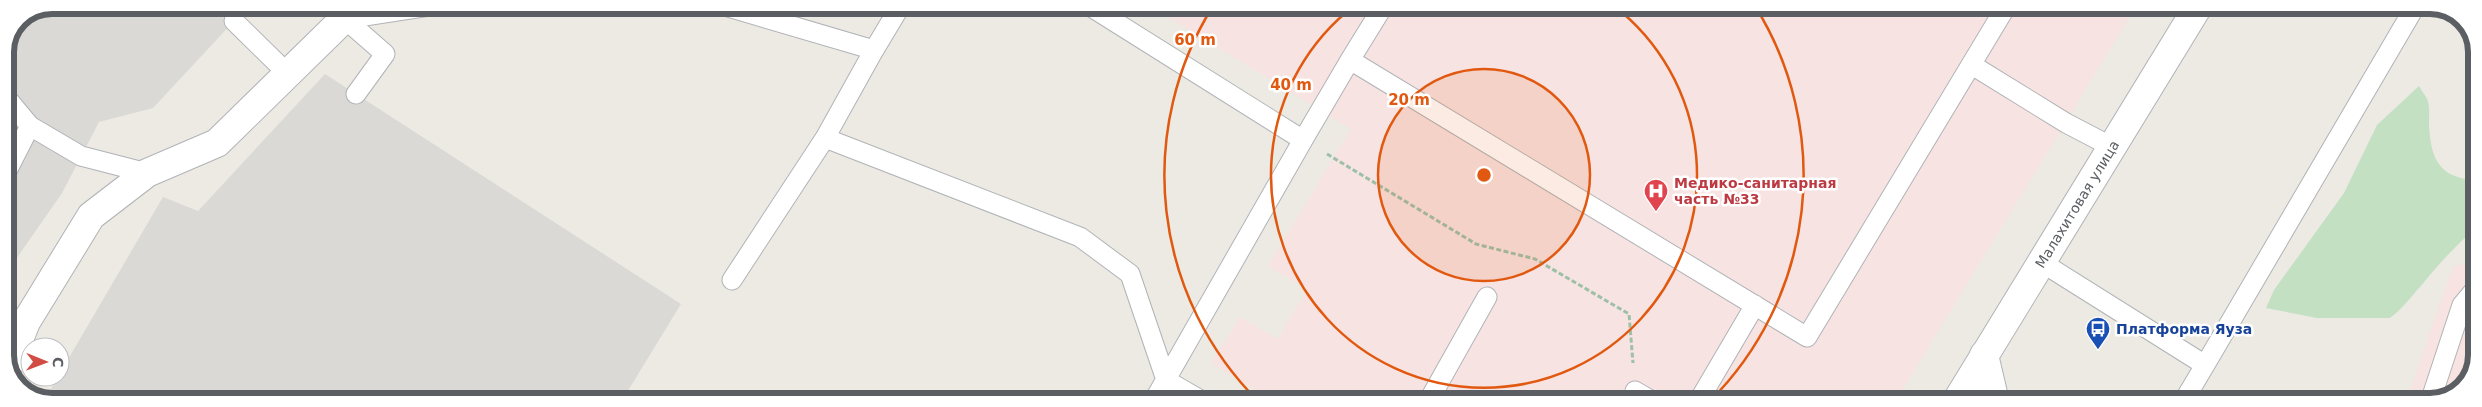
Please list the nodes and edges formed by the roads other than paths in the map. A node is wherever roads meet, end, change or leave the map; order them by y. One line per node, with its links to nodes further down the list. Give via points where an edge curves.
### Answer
1 (349, 14): 14 (street)
2 (353, 14): 15 (lane, via 385,54)
3 (752, 14): 11 (lane)
4 (896, 14): 11 (lane)
5 (1102, 14): 19 (lane)
6 (1378, 14): 12 (lane)
7 (2002, 14): 13 (lane)
8 (2193, 14): 20 (street, Малахитовая улица)
9 (2411, 14): 30 (lane)
10 (234, 21): 14 (lane)
11 (874, 50): 18 (lane)
12 (1350, 60): 19 (lane); 27 (lane)
13 (1972, 65): 20 (lane, via 2066,123); 27 (lane, via 1807,337)
14 (288, 74): 22 (street, via 217,143)
15 (356, 94)
16 (14, 107): 17 (lane)
17 (30, 126): 21 (lane); 22 (lane, via 81,156)
18 (825, 138): 24 (lane); 31 (lane, via 1080,237 1130,274)
19 (1303, 140): 31 (lane)
20 (2112, 147): 23 (street, Малахитовая улица)
21 (14, 157)
22 (147, 173): 28 (street, via 91,216 26,322)
23 (2042, 262): 29 (street, Малахитовая улица); 30 (lane)
24 (732, 280)
25 (1487, 297): 35 (lane)
26 (2468, 298): 41 (lane, via 2462,305)
27 (1755, 305): 37 (lane)
28 (14, 352)
29 (1984, 355): 38 (street, Малахитовая улица); 39 (street)
30 (2205, 365): 40 (lane)
31 (1166, 380): 33 (lane); 34 (lane)
32 (1635, 391): 36 (lane)
33 (1158, 393)
34 (1188, 393)
35 (1433, 393)
36 (1638, 393)
37 (1703, 393)
38 (1961, 393)
39 (1993, 393)
40 (2188, 393)
41 (2433, 393)

